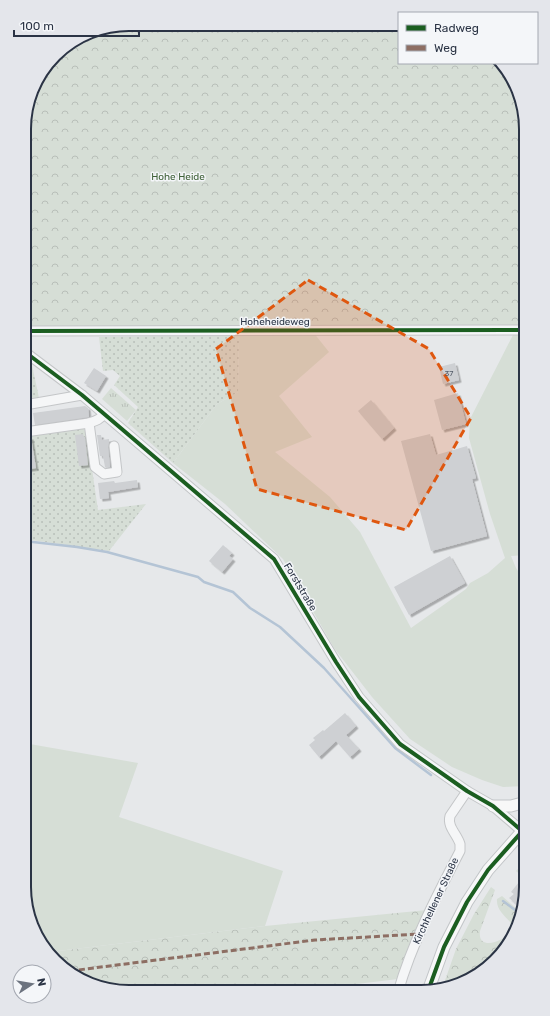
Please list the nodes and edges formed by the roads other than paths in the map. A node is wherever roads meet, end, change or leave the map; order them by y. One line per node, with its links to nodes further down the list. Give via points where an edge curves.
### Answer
1 (519, 330): 2 (street, Hoheheideweg)
2 (31, 331)
3 (31, 357): 4 (street, Forststraße)
4 (82, 395): 5 (street); 6 (street, Forststraße)
5 (31, 404)
6 (104, 414): 7 (street); 10 (street, Forststraße, via 274,559 359,697 400,744)
7 (89, 424): 8 (street); 9 (street, via 95,467 104,474 117,472)
8 (31, 431)
9 (114, 446)
10 (467, 791): 12 (street, Forststraße); 16 (street, Kirchhellener Straße, via 449,821 460,843 460,850 425,920)
11 (519, 804): 12 (main road)
12 (493, 806): 13 (street, Forststraße)
13 (519, 825)
14 (519, 835): 15 (main road, via 488,870 467,902 444,946)
15 (430, 984)
16 (400, 985)

